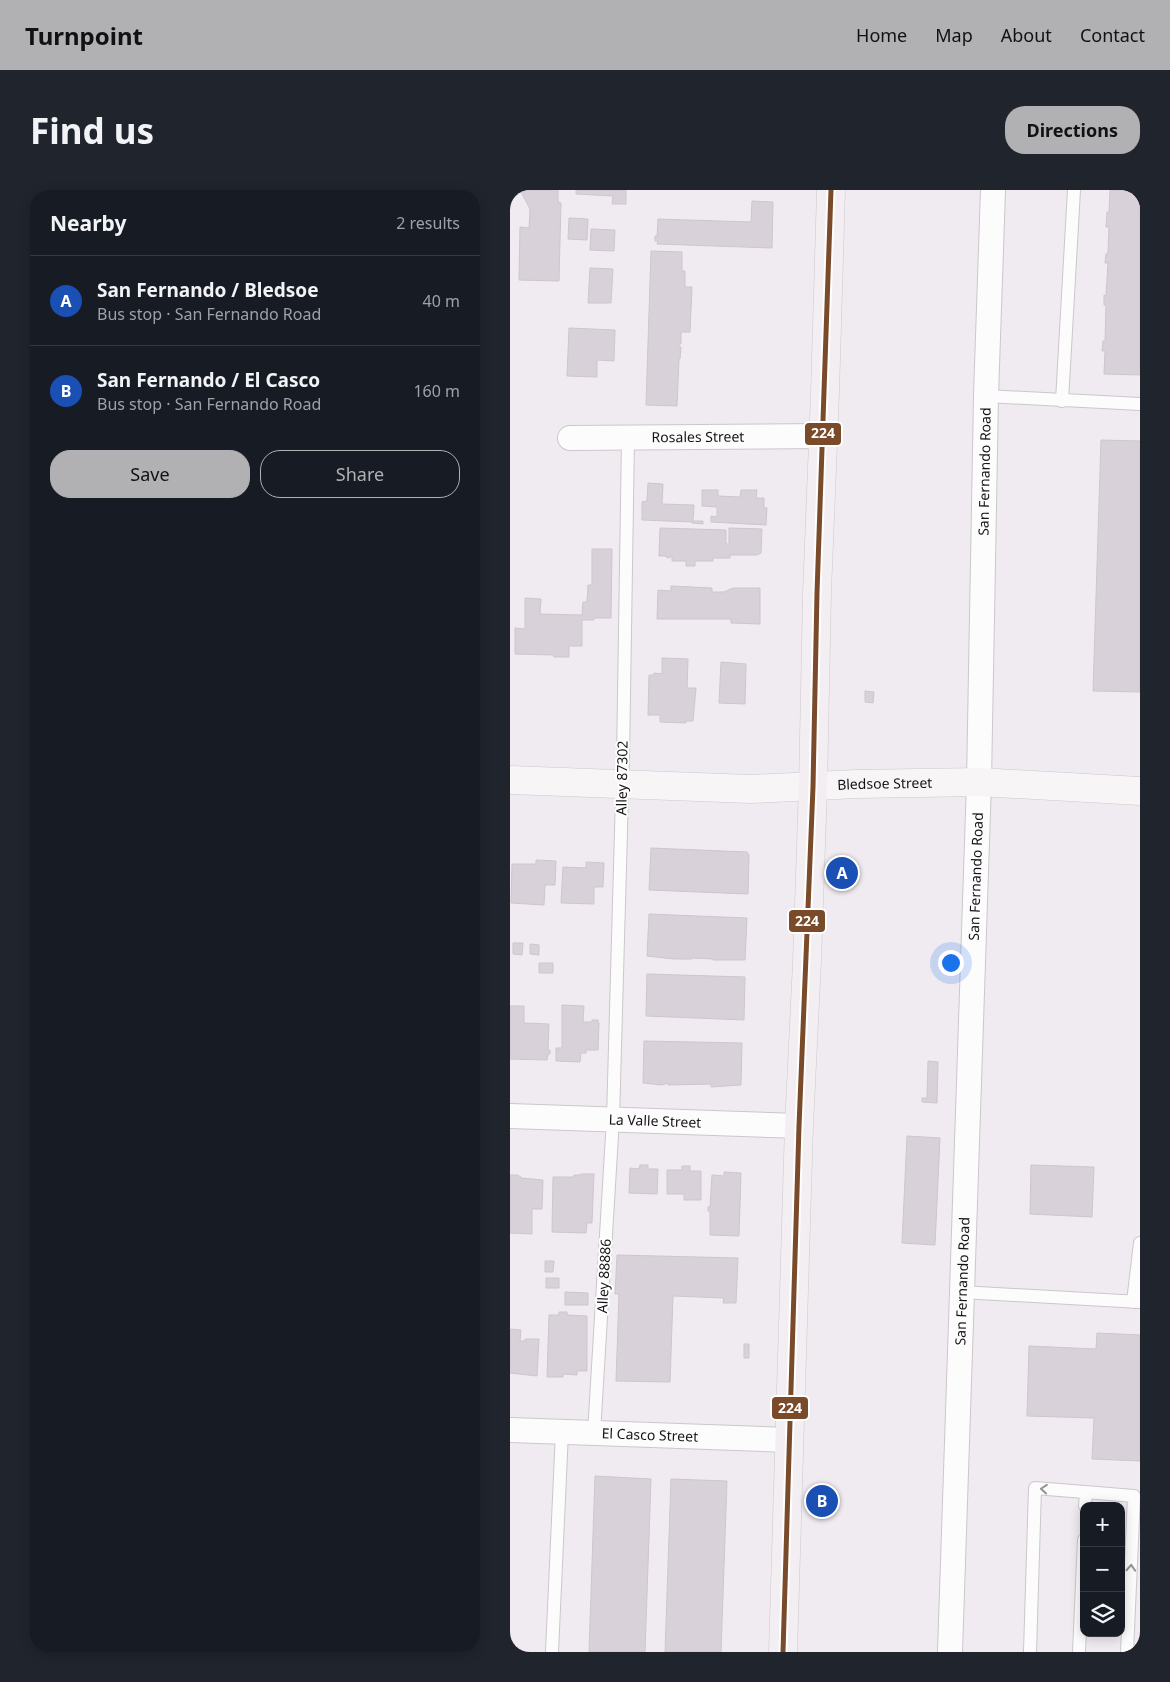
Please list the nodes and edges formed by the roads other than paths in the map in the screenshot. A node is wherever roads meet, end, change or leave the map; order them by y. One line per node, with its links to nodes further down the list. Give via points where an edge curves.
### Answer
1 (831, 190): 7 (main road)
2 (993, 190): 4 (street, San Fernando Road)
3 (1074, 190): 5 (lane)
4 (986, 396): 5 (lane); 11 (street, San Fernando Road)
5 (1062, 401): 6 (lane)
6 (1140, 404)
7 (824, 436): 9 (street, Rosales Street); 13 (main road)
8 (570, 438): 9 (street, Rosales Street)
9 (628, 438): 12 (lane, Alley 87302)
10 (510, 780): 12 (street, Bledsoe Street)
11 (979, 782): 13 (street, Bledsoe Street); 14 (street, Bledsoe Street); 20 (street, San Fernando Road)
12 (622, 783): 13 (street, Bledsoe Street, via 751,790); 16 (lane, Alley 87302)
13 (813, 787): 17 (main road)
14 (1140, 791)
15 (510, 1116): 16 (street, La Valle Street)
16 (613, 1119): 17 (street, La Valle Street); 24 (lane, Alley 88886)
17 (799, 1126): 25 (main road)
18 (1140, 1243): 19 (lane)
19 (1139, 1263): 21 (lane)
20 (961, 1292): 21 (lane); 32 (street, San Fernando Road)
21 (1137, 1302)
22 (510, 1430): 23 (street, El Casco Street)
23 (562, 1432): 24 (street, El Casco Street); 30 (lane)
24 (594, 1433): 25 (street, El Casco Street)
25 (790, 1440): 31 (main road)
26 (1086, 1493): 27 (lane); 28 (lane); 33 (lane, one-way to 33, via 1036,1488)
27 (1137, 1496): 35 (lane, one-way to 27)
28 (1085, 1502)
29 (1084, 1547): 34 (lane)
30 (552, 1652)
31 (783, 1652)
32 (950, 1652)
33 (1030, 1652)
34 (1079, 1652)
35 (1126, 1652)

